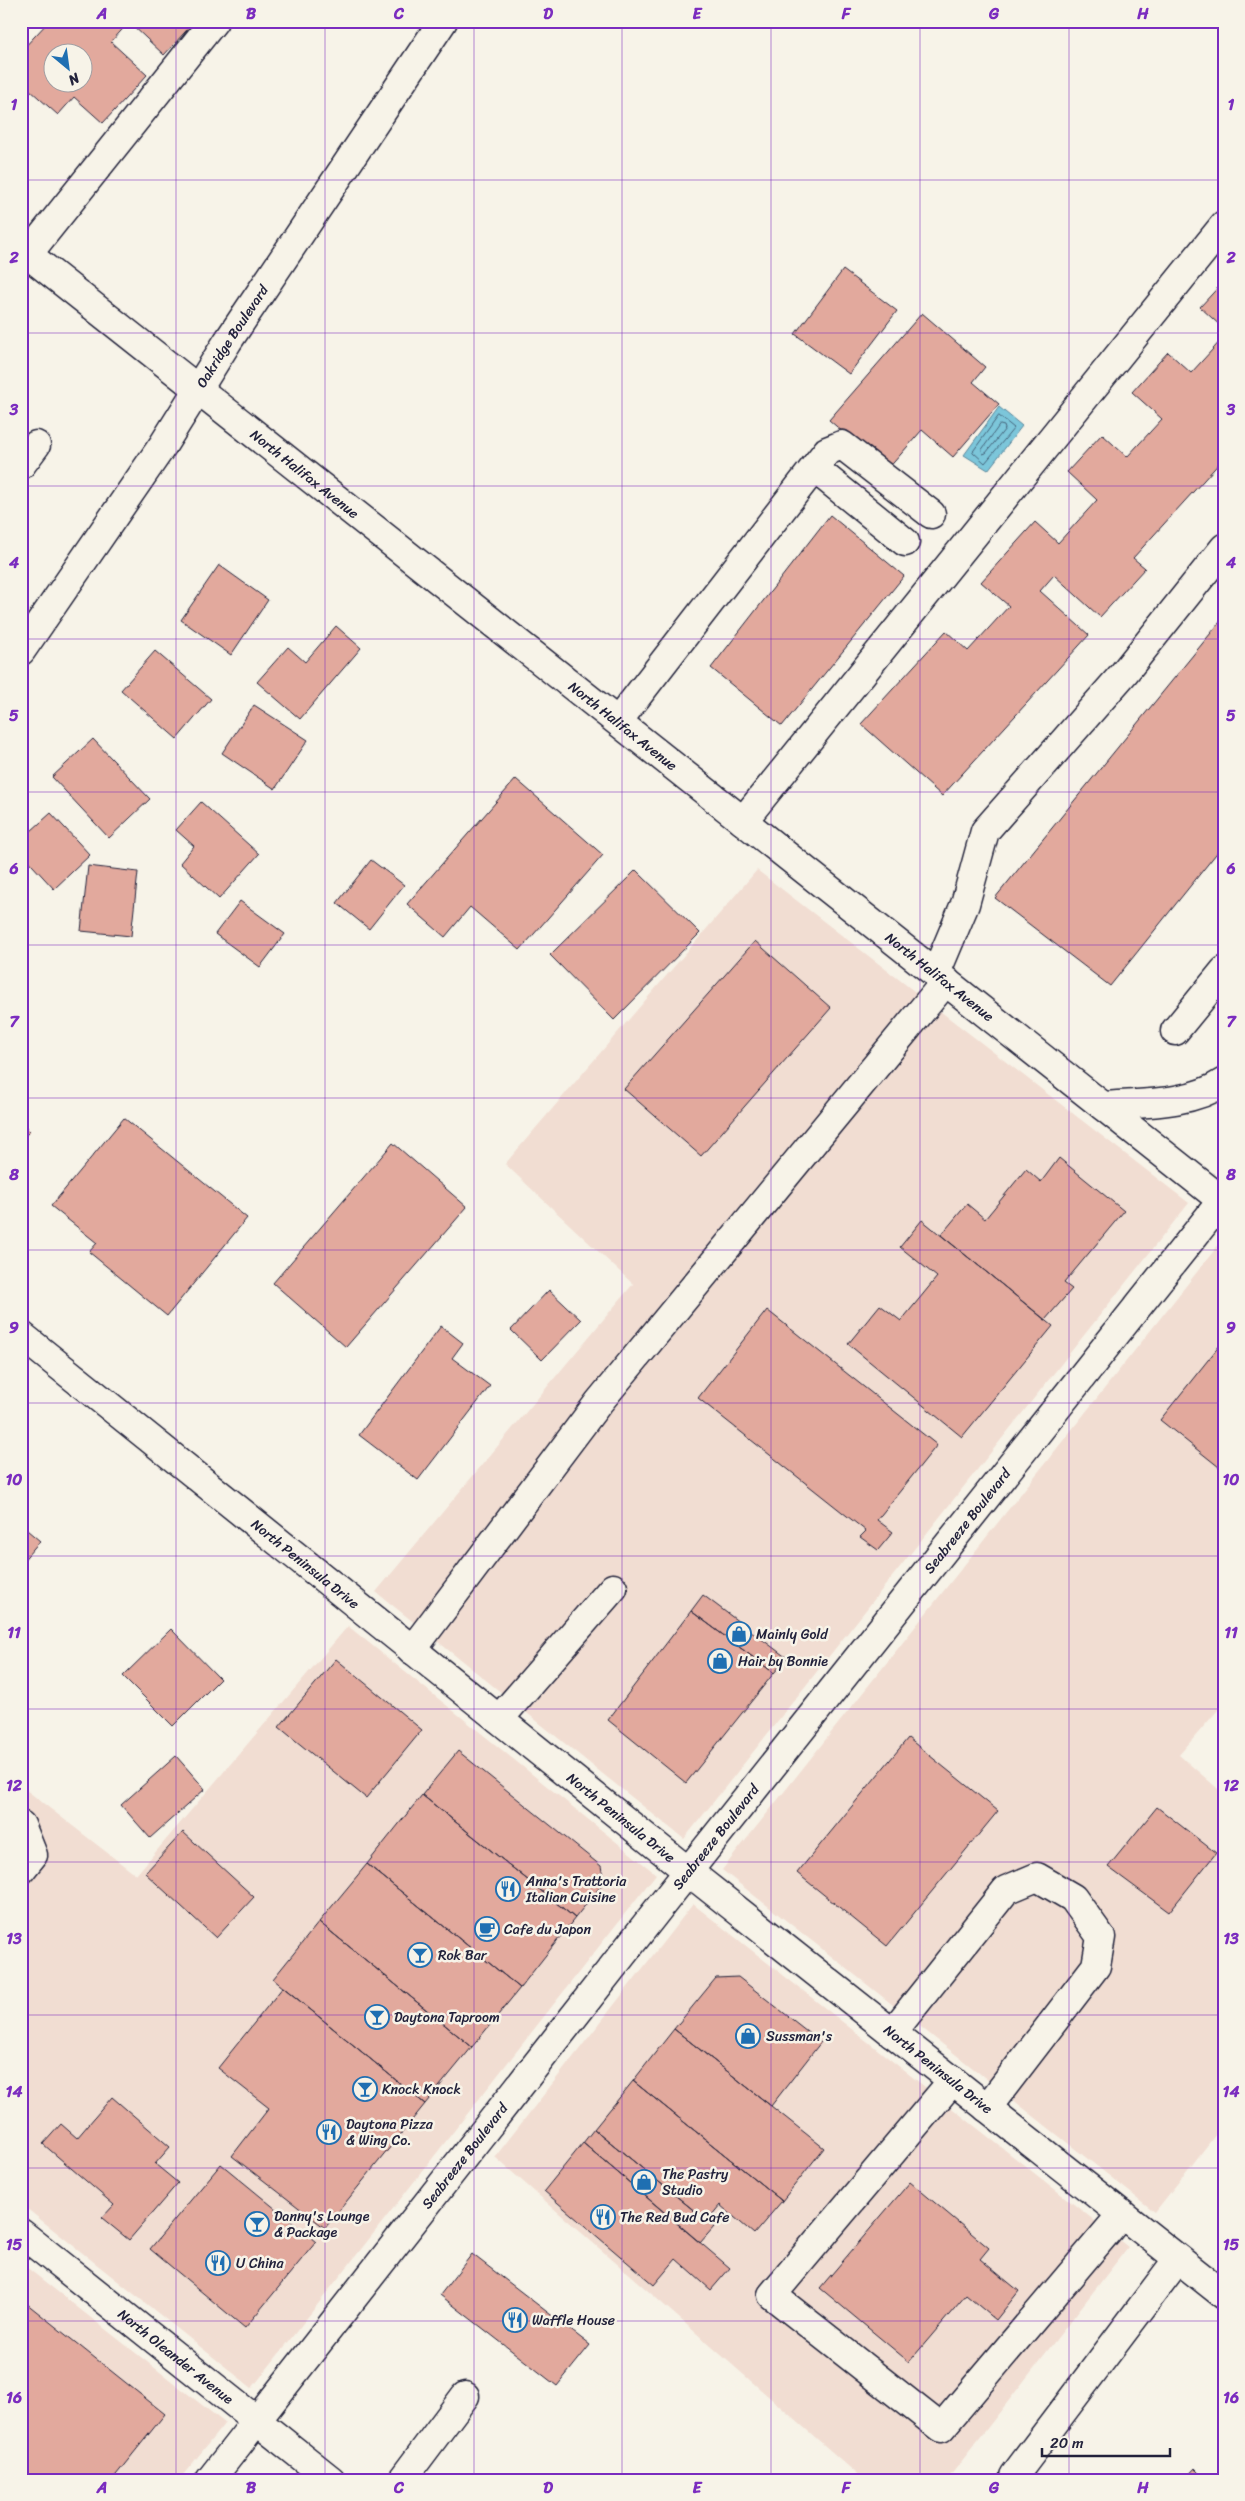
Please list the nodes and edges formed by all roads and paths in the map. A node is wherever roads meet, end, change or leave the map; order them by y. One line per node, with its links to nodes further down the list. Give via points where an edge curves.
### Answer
1 (214, 21): 4 (street)
2 (443, 21): 5 (street, Oakridge Boulevard)
3 (1224, 225): 12 (street)
4 (25, 251): 5 (street, North Halifax Avenue)
5 (198, 388): 10 (street, Oakridge Boulevard, via 163,445); 11 (street, North Halifax Avenue)
6 (814, 468): 7 (street, via 828,451 842,446); 8 (street); 11 (street)
7 (930, 514)
8 (905, 542)
9 (1224, 548): 14 (street, via 1124,673 985,831)
10 (21, 651)
11 (618, 720): 12 (street, North Halifax Avenue)
12 (743, 820): 14 (street, North Halifax Avenue)
13 (1224, 971): 15 (street)
14 (941, 977): 17 (street, North Halifax Avenue); 21 (street, via 598,1402)
15 (1175, 1031)
16 (1224, 1082): 17 (street, via 1200,1093 1164,1101)
17 (1103, 1106): 18 (street, North Halifax Avenue)
18 (1223, 1200): 25 (street, Seabreeze Boulevard)
19 (25, 1347): 21 (street, North Peninsula Drive)
20 (613, 1588): 22 (street)
21 (412, 1650): 22 (street, North Peninsula Drive)
22 (499, 1719): 25 (street, North Peninsula Drive)
23 (21, 1825): 24 (street, via 33,1855)
24 (21, 1870)
25 (688, 1872): 26 (street, North Peninsula Drive); 34 (street, Seabreeze Boulevard)
26 (892, 2033): 27 (street, North Peninsula Drive); 28 (street, via 1006,1890 1037,1877 1073,1898 1101,1937 1096,1966)
27 (953, 2080): 28 (street, North Peninsula Drive); 29 (street, via 772,2295 942,2428)
28 (987, 2108): 29 (street, North Peninsula Drive)
29 (1122, 2214): 31 (street, North Peninsula Drive)
30 (21, 2233): 34 (street, North Oleander Avenue)
31 (1178, 2259): 32 (street, North Peninsula Drive); 38 (street, via 1014,2476)
32 (1224, 2295)
33 (465, 2396): 37 (street)
34 (258, 2421): 35 (street, Seabreeze Boulevard); 36 (street, North Oleander Avenue)
35 (210, 2480)
36 (331, 2480)
37 (402, 2480)
38 (1018, 2480)

